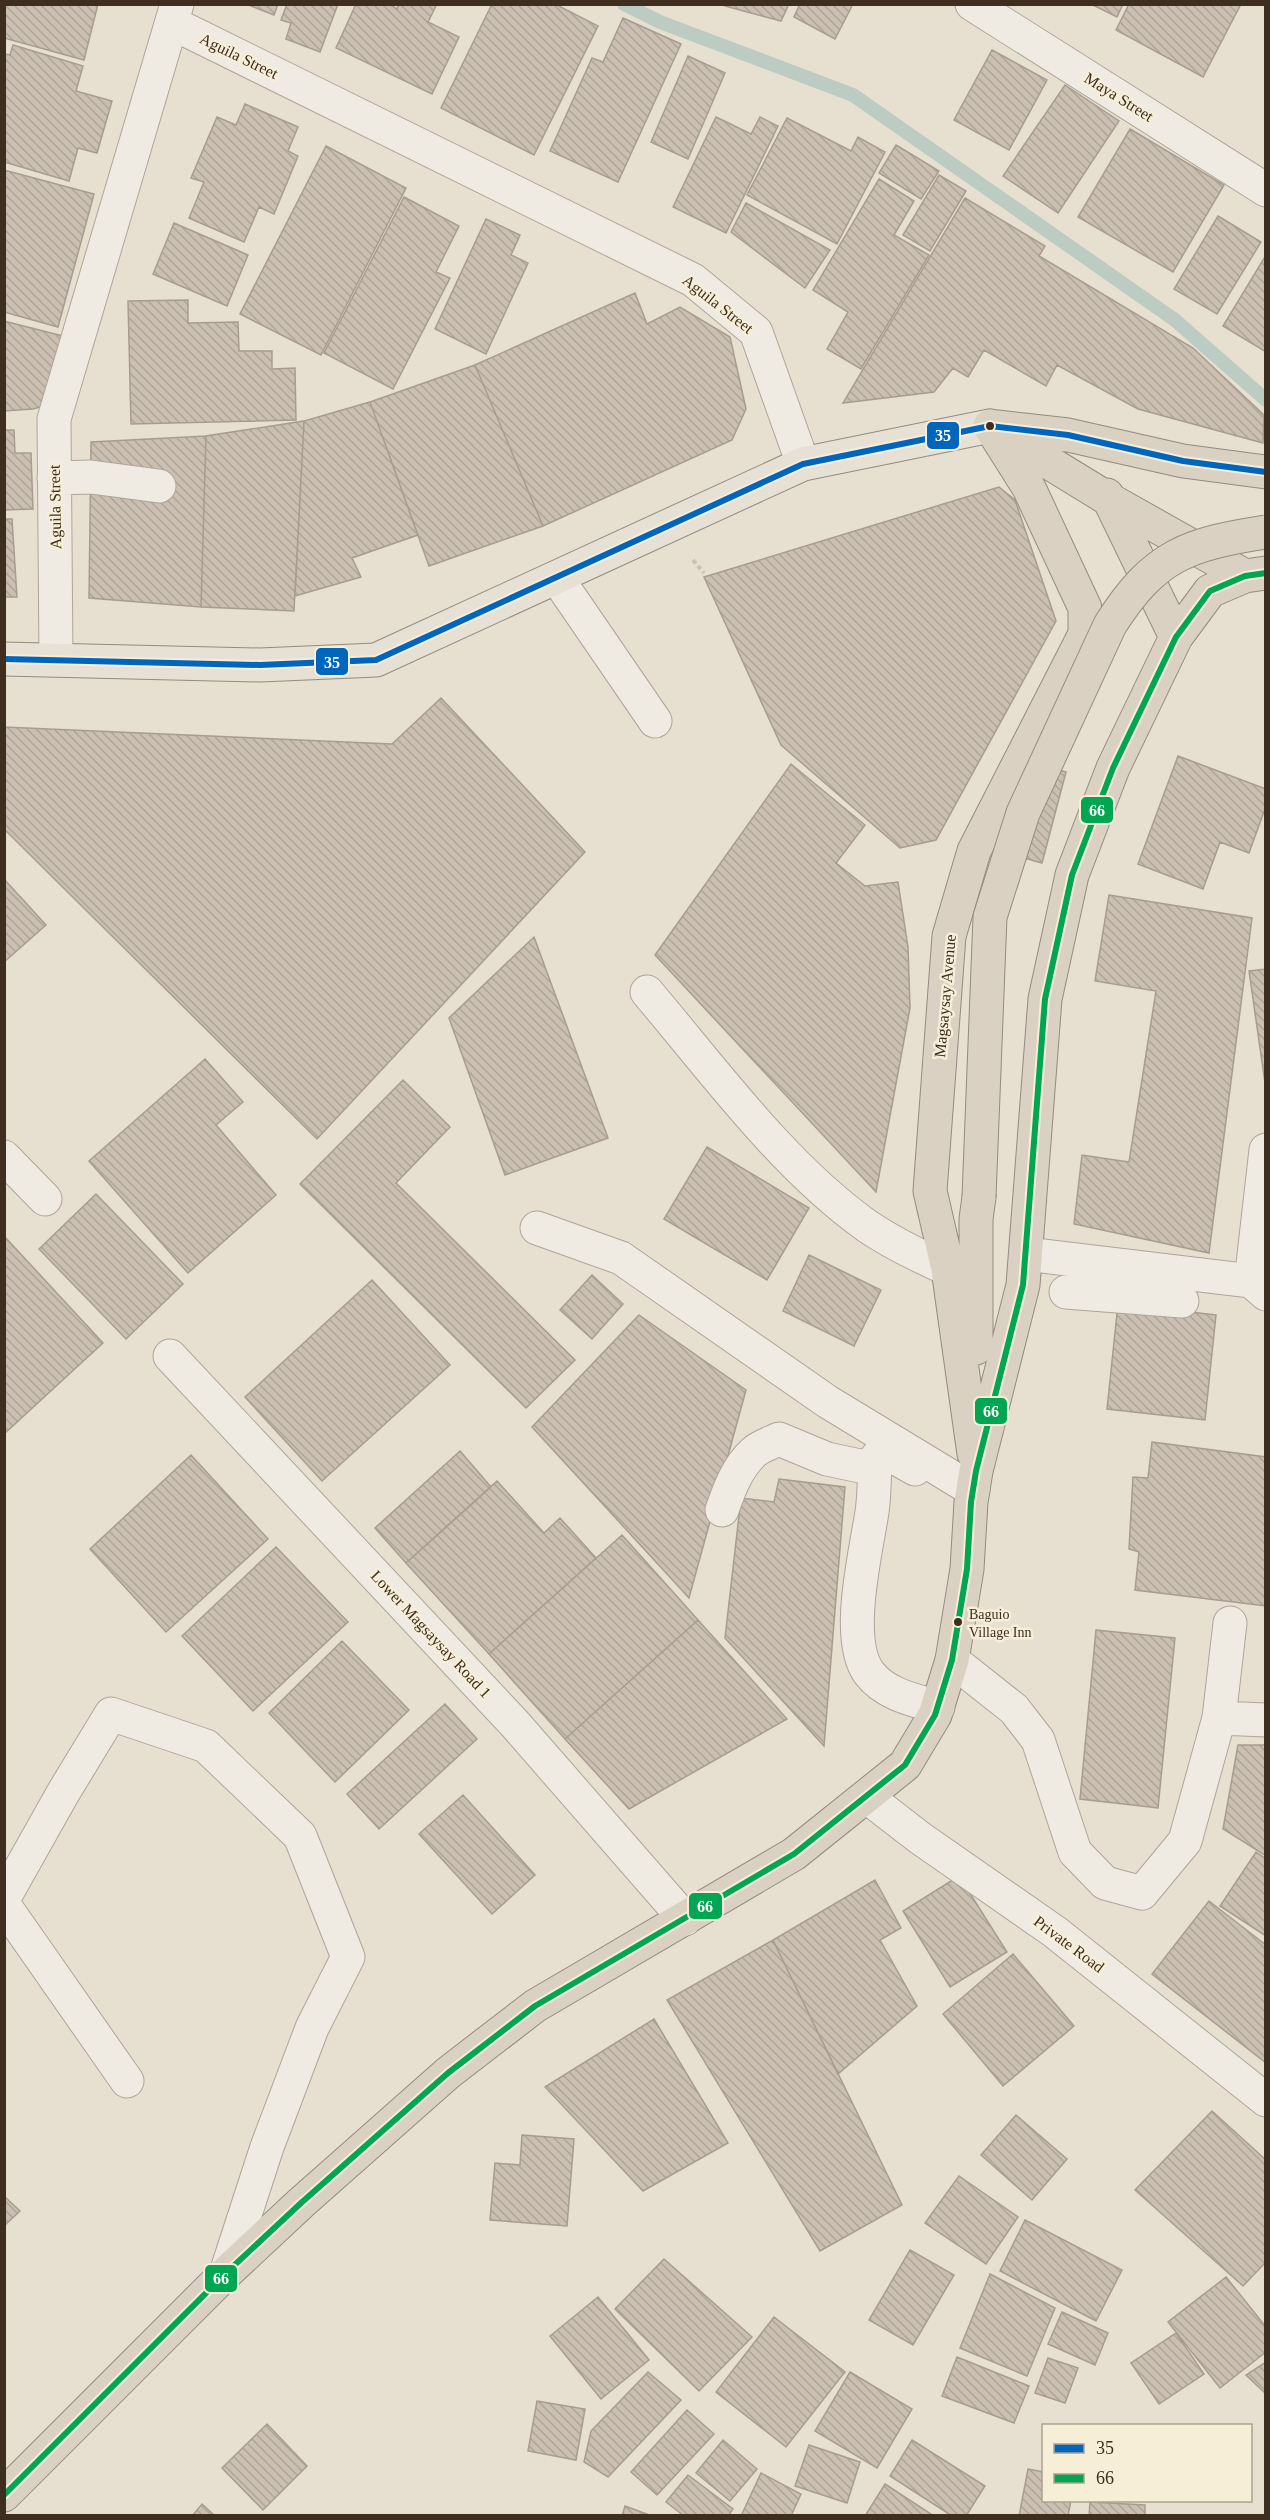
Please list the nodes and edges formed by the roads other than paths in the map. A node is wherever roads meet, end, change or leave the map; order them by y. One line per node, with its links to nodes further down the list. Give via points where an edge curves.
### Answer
1 (972, 4): 3 (street, Maya Street)
2 (175, 14): 6 (street, Aguila Street, via 693,280 756,332); 8 (street, Aguila Street, via 54,419)
3 (1266, 190)
4 (990, 426): 5 (highway); 6 (main road); 10 (highway); 24 (highway, Magsaysay Avenue, via 1029,488 1085,608 1085,634 974,851 949,936 930,1191)
5 (1068, 435): 7 (highway, via 1183,461); 10 (highway)
6 (803, 464): 13 (main road)
7 (1266, 472)
8 (54, 478): 9 (street, via 91,477); 16 (street, Aguila Street)
9 (159, 486)
10 (1110, 500): 12 (highway); 14 (highway)
11 (1266, 532): 30 (highway, Magsaysay Avenue, bridge, via 1182,552 1141,582 1127,599 1110,625 1023,813 990,917 976,1231)
12 (1255, 574): 14 (highway, Magsaysay Avenue, via 1210,591)
13 (557, 578): 16 (main road, via 376,660 260,665); 17 (street)
14 (1176, 637): 23 (highway, Magsaysay Avenue, via 1113,768 1072,875 1045,999)
15 (4, 659): 16 (main road)
16 (56, 659)
17 (655, 721)
18 (647, 992): 24 (street, via 773,1140 825,1190 867,1226)
19 (1266, 1150): 25 (street)
20 (4, 1157): 21 (street)
21 (45, 1199)
22 (537, 1228): 30 (street, via 621,1258 828,1402)
23 (1026, 1254): 25 (street); 30 (highway, Magsaysay Avenue, via 1023,1285)
24 (948, 1269): 30 (highway, Magsaysay Avenue)
25 (1258, 1287)
26 (1066, 1292): 27 (street)
27 (1182, 1301)
28 (170, 1356): 40 (street, Lower Magsaysay Road 1, via 514,1724)
29 (874, 1469): 30 (street, via 877,1457 892,1456); 31 (street, via 827,1459 779,1439 754,1452 742,1466); 34 (street, via 874,1498 858,1614 858,1650 870,1674 897,1695)
30 (974, 1487): 33 (highway, Magsaysay Avenue, via 967,1569)
31 (722, 1510)
32 (1230, 1623): 35 (street)
33 (951, 1660): 34 (highway, Magsaysay Avenue); 35 (street, via 1014,1709 1038,1740 1075,1852 1105,1882 1142,1893 1185,1841)
34 (938, 1707): 37 (highway, Magsaysay Avenue, via 905,1765)
35 (1219, 1718): 36 (street)
36 (1266, 1720)
37 (867, 1797): 40 (highway, Magsaysay Avenue, via 794,1854); 42 (street, Private Road, via 1055,1932)
38 (4, 1898): 43 (street, via 111,1714 206,1746 300,1836 348,1957 312,2028 267,2147)
39 (4, 1905): 41 (street)
40 (685, 1919): 43 (highway, Magsaysay Avenue, via 535,2006 506,2028 439,2081)
41 (128, 2081)
42 (1266, 2100)
43 (226, 2273): 44 (highway, Magsaysay Avenue)
44 (4, 2495)

